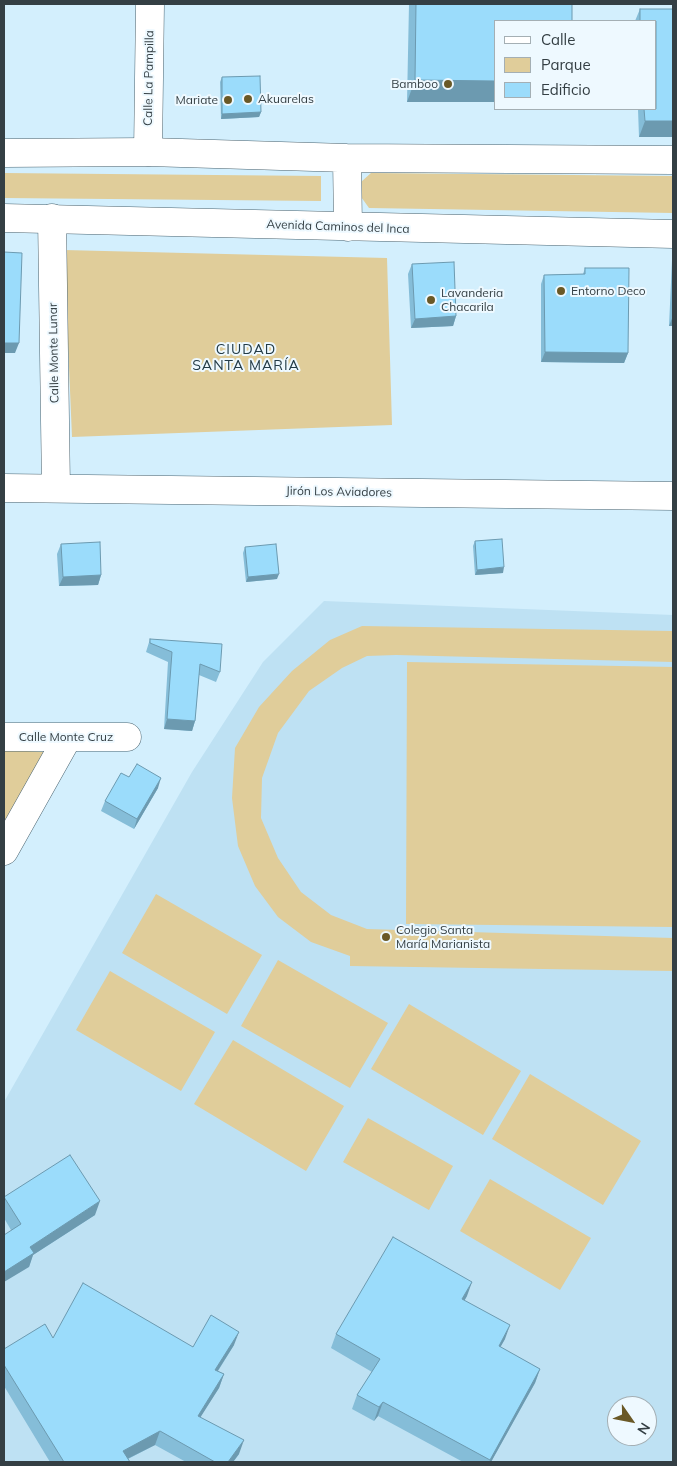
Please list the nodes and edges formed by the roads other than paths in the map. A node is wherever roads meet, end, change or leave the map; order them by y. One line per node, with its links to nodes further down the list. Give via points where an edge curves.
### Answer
1 (150, 4): 2 (main road, Calle La Pampilla)
2 (148, 152): 3 (main road); 4 (main road)
3 (4, 153)
4 (347, 158): 5 (main road); 8 (main road)
5 (673, 160)
6 (4, 218): 7 (main road, Avenida Caminos del Inca)
7 (52, 218): 8 (main road, Avenida Caminos del Inca); 11 (main road, Calle Monte Lunar)
8 (348, 227): 9 (main road, Avenida Caminos del Inca)
9 (673, 234)
10 (4, 488): 11 (main road, Jirón Los Aviadores)
11 (56, 488): 12 (main road, Jirón Los Aviadores)
12 (673, 496)
13 (4, 737): 14 (main road, Calle Monte Cruz)
14 (68, 737): 15 (main road, Calle Monte Cruz); 16 (main road)
15 (127, 737)
16 (4, 850)

